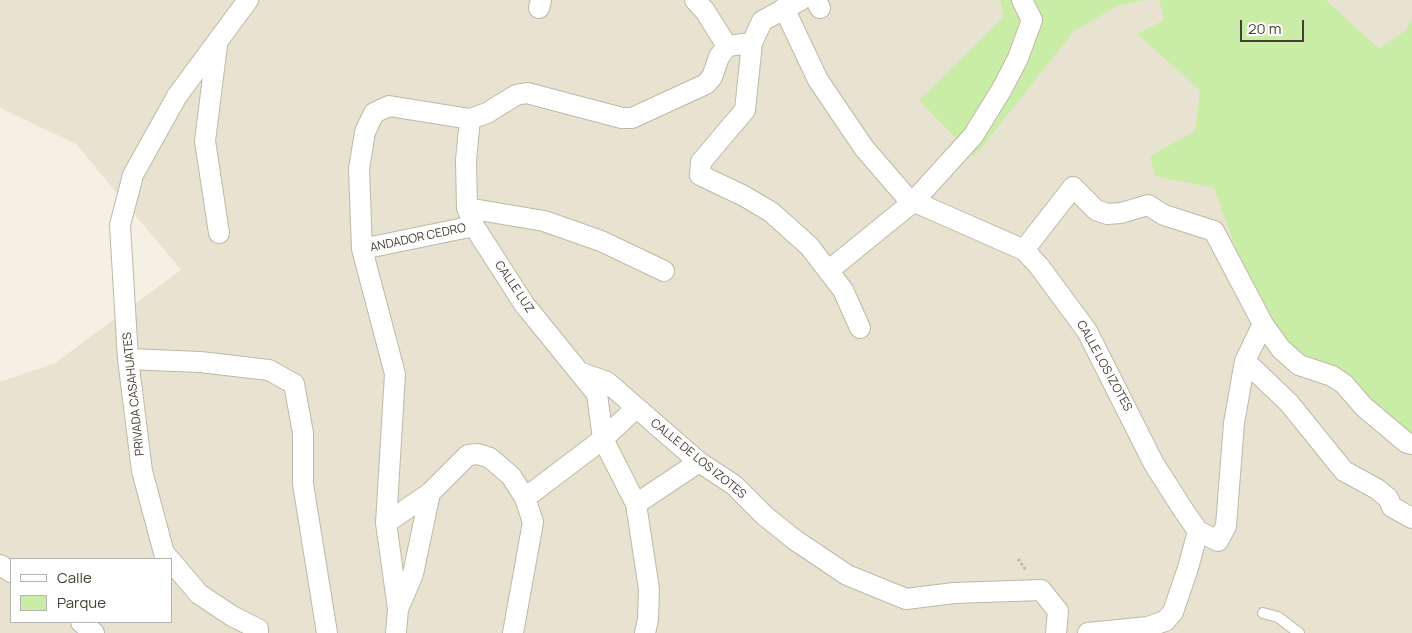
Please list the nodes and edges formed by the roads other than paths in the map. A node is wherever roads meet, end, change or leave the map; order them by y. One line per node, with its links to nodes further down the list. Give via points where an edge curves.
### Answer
1 (248, 0): 6 (street, PRIVADA CASAHUATES)
2 (695, 0): 7 (street)
3 (1022, 0): 9 (street, via 1032,20 1002,89 973,136)
4 (792, 4): 5 (street, via 762,21); 9 (street, CALLE LOS IZOTES, via 818,80 864,148)
5 (752, 43): 7 (street); 15 (street, via 745,110 701,162 700,175 771,212 809,246)
6 (217, 45): 11 (street, via 205,141); 18 (street, PRIVADA CASAHUATES, via 177,96 133,175 120,225)
7 (727, 46): 8 (street, via 706,84 632,118 527,93 516,95 487,114)
8 (470, 119): 10 (street, via 466,160); 12 (street, via 389,106 374,114 365,132 359,169)
9 (913, 202): 13 (street, CALLE LOS IZOTES); 15 (street)
10 (470, 217): 12 (street, ANDADOR CEDRO); 14 (street, via 544,222 601,241); 20 (street, CALLE LUZ, via 524,304)
11 (219, 233)
12 (362, 249): 29 (street, via 395,374)
13 (1024, 250): 16 (street, via 1073,187 1096,210 1107,214 1148,205 1164,215 1214,231); 30 (street, CALLE LOS IZOTES, via 1088,331 1154,464)
14 (664, 271)
15 (828, 271): 17 (street, via 843,290)
16 (1263, 324): 19 (street); 23 (street, via 1299,365 1332,376 1344,384 1364,407)
17 (860, 328)
18 (128, 359): 31 (street, PRIVADA CASAHUATES, via 142,471 164,553); 38 (street, via 200,362 269,370 294,384 303,433 303,484)
19 (1245, 361): 28 (street, via 1289,403 1344,471 1377,488 1392,507); 30 (street, via 1234,423 1226,526 1218,541)
20 (579, 372): 21 (street, CALLE DE LOS IZOTES, via 607,382); 22 (street, CALLE LUZ, via 597,394)
21 (636, 408): 22 (street); 24 (street, CALLE DE LOS IZOTES)
22 (603, 439): 26 (street); 27 (street, CALLE LUZ)
23 (1412, 444)
24 (699, 462): 27 (street); 42 (street, CALLE DE LOS IZOTES, via 734,485 795,540 847,575 906,599 954,593 1042,590 1058,611)
25 (430, 493): 26 (street, via 468,455 478,454 490,458 511,476); 29 (street); 33 (street, via 413,574)
26 (525, 498): 40 (street, via 533,522)
27 (636, 504): 41 (street, CALLE LUZ, via 649,589)
28 (1412, 518)
29 (386, 523): 33 (street)
30 (1198, 531): 43 (street, via 1173,612 1165,621 1141,628)
31 (168, 558)
32 (172, 562): 37 (street, PRIVADA CASAHUATES, via 199,594 258,629)
33 (398, 609): 39 (street)
34 (1264, 613): 44 (lane, via 1278,617)
35 (82, 623): 36 (street)
36 (94, 633)
37 (258, 633)
38 (327, 633)
39 (396, 633)
40 (513, 633)
41 (645, 633)
42 (1056, 633)
43 (1088, 633)
44 (1299, 633)

